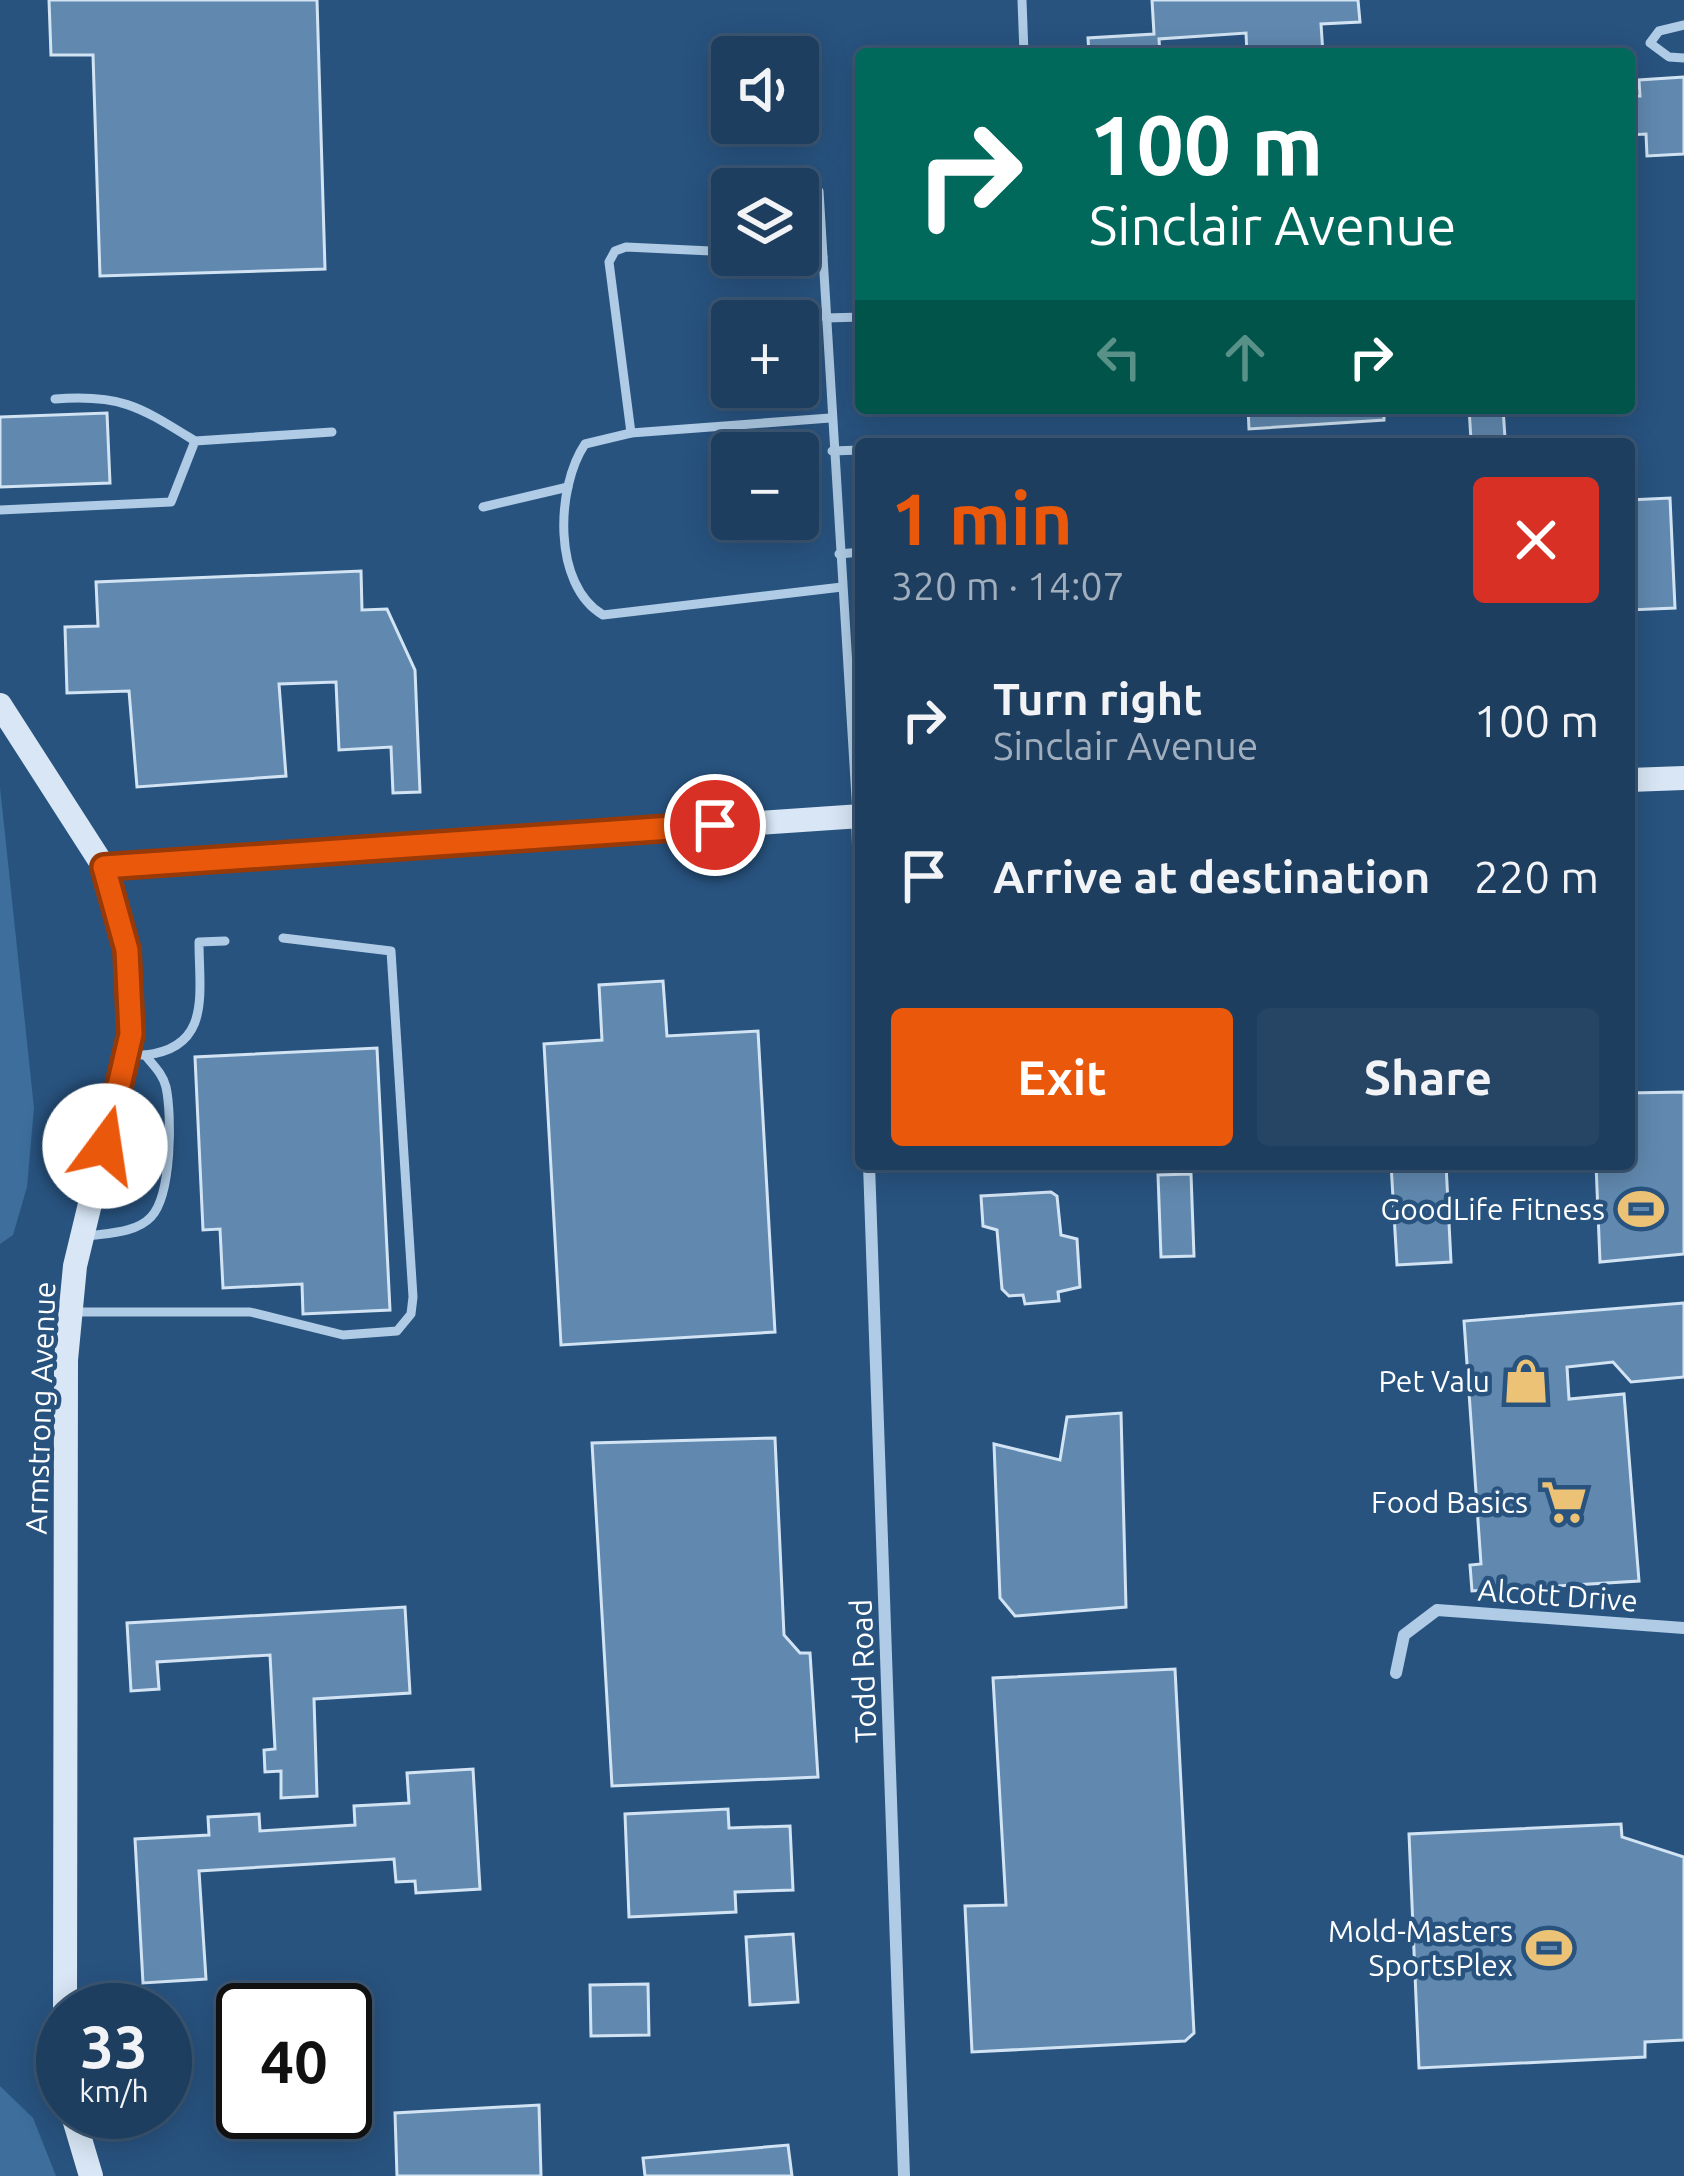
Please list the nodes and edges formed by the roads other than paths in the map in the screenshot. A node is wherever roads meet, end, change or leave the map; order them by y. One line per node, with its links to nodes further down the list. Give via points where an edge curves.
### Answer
1 (1022, 0): 3 (lane)
2 (1684, 25): 4 (lane, via 1659,31 1650,43)
3 (1024, 48)
4 (1684, 58)
5 (819, 191): 8 (lane)
6 (711, 251): 14 (lane, via 626,247 609,262)
7 (819, 257): 8 (lane)
8 (823, 257): 10 (lane)
9 (855, 316): 10 (lane)
10 (826, 318): 12 (lane)
11 (55, 399): 15 (lane, via 101,396 141,408)
12 (830, 418): 14 (lane); 17 (lane)
13 (332, 432): 15 (lane)
14 (631, 434): 18 (lane, via 585,444)
15 (195, 441): 20 (lane, via 170,502)
16 (855, 450): 17 (lane)
17 (832, 452): 22 (lane)
18 (568, 487): 19 (lane); 23 (lane, via 563,524 571,567 581,595 603,615)
19 (483, 507)
20 (0, 510)
21 (855, 553): 22 (lane)
22 (839, 554): 23 (lane)
23 (842, 587): 25 (lane)
24 (0, 704): 29 (street, Armstrong Avenue)
25 (855, 762)
26 (1684, 778): 27 (street)
27 (1635, 781)
28 (855, 816): 29 (street)
29 (104, 867): 32 (street, Armstrong Avenue, via 127,950)
30 (283, 938): 35 (lane, via 391,951 413,1297 406,1325 343,1335 250,1312)
31 (225, 941): 32 (lane, via 199,942 199,1011 190,1034 170,1051)
32 (136, 1055): 34 (street, Armstrong Avenue); 34 (lane, via 167,1089 161,1200 139,1225)
33 (869, 1170): 41 (street, Todd Road)
34 (82, 1237): 35 (street, Armstrong Avenue)
35 (71, 1312): 38 (street, Armstrong Avenue)
36 (1684, 1628): 37 (street, Alcott Drive, via 1437,1610 1404,1635)
37 (1396, 1673)
38 (65, 1983)
39 (80, 2139): 40 (street)
40 (92, 2176)
41 (904, 2176)

